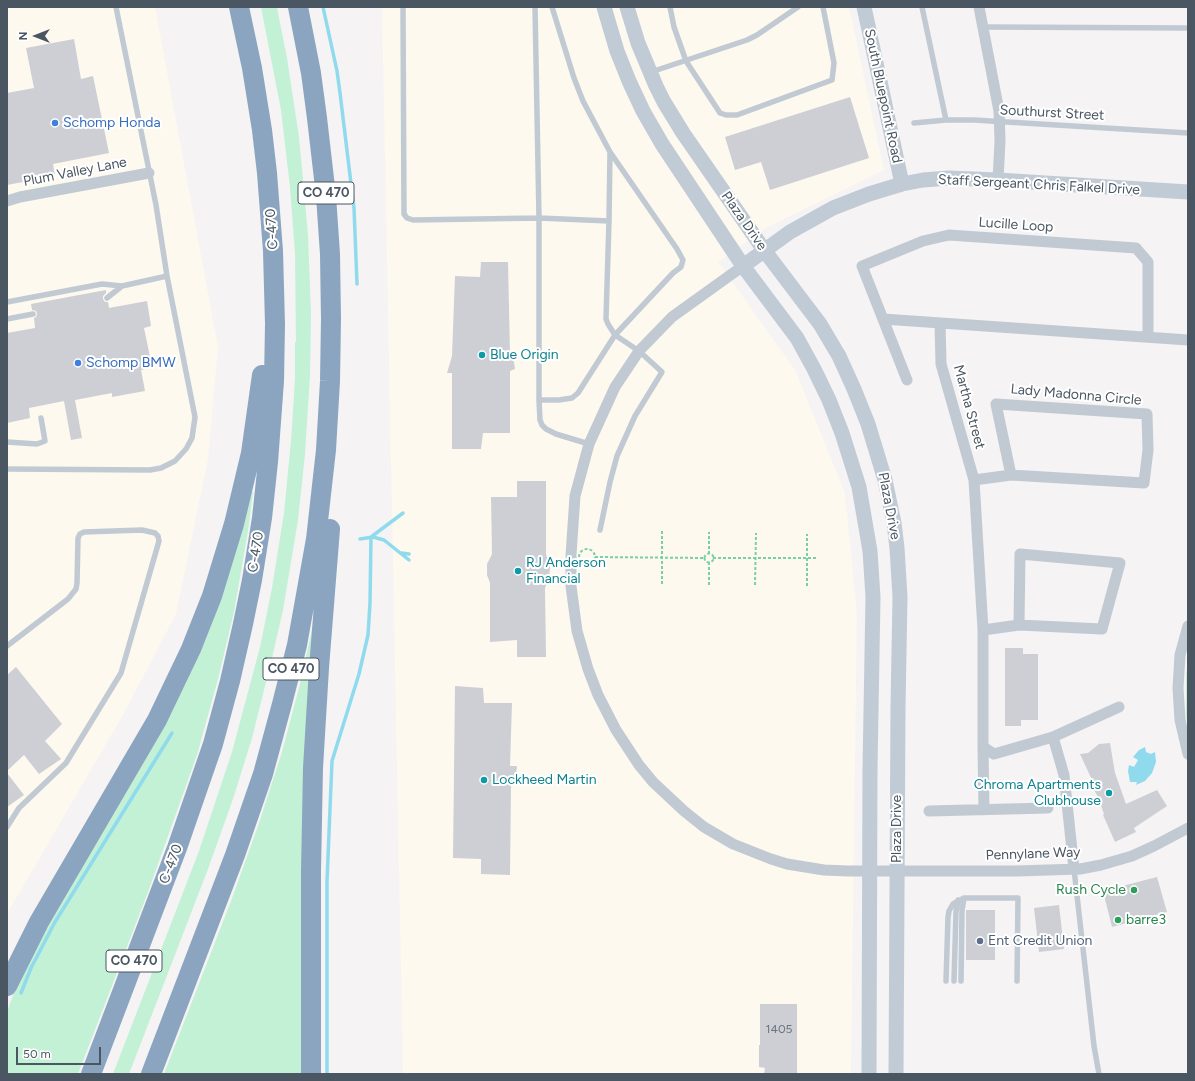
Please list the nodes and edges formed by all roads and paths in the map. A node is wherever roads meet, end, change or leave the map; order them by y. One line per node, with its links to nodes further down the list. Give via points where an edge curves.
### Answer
1 (116, 7): 24 (lane)
2 (239, 7): 25 (highway, C-470 / CO 470, via 254,82)
3 (298, 7): 47 (highway, CO 470, via 315,99 328,211 331,286)
4 (403, 7): 30 (lane, via 404,214 414,220)
5 (535, 7): 30 (lane)
6 (552, 7): 23 (lane, via 577,84)
7 (604, 7): 33 (street, Plaza Drive, via 617,51 643,111)
8 (627, 7): 18 (street, Plaza Drive)
9 (670, 7): 17 (lane)
10 (798, 7): 17 (lane, via 747,40)
11 (823, 7): 17 (lane, via 834,63 832,80 736,115 726,115 720,113)
12 (864, 7): 27 (street, South Bluepoint Road)
13 (922, 7): 19 (lane)
14 (979, 7): 15 (street)
15 (983, 27): 16 (lane); 20 (street)
16 (1188, 28)
17 (686, 61): 18 (lane)
18 (650, 72): 32 (street, Plaza Drive, via 682,132)
19 (946, 120): 20 (lane, Southurst Street); 21 (lane, Southurst Street)
20 (1000, 122): 22 (lane, Southurst Street); 26 (street)
21 (914, 123)
22 (1188, 133)
23 (610, 152): 31 (lane); 42 (lane, via 682,260 681,267)
24 (149, 173): 29 (street, Plum Valley Lane); 34 (lane)
25 (267, 173): 94 (highway, via 263,201 266,309 260,393 246,476 218,577 191,649 164,708 41,918); 95 (highway, C-470 / CO 470, via 274,277 274,381 264,502 247,605 226,696 198,791)
26 (998, 180): 27 (street, Staff Sergeant Chris Falkel Drive, via 942,179); 28 (street, Staff Sergeant Chris Falkel Drive)
27 (902, 184): 32 (street, Staff Sergeant Chris Falkel Drive, via 858,197 833,208 794,229)
28 (1188, 192)
29 (7, 201)
30 (539, 218): 31 (lane); 48 (lane)
31 (609, 221): 42 (lane, via 606,319)
32 (764, 250): 33 (street, Staff Sergeant Chris Falkel Drive); 88 (street, Plaza Drive, via 820,324 839,356 868,424 885,480 896,541 900,597)
33 (743, 266): 45 (street, Pennylane Way, via 672,317); 87 (street, Plaza Drive, via 797,338 814,369 842,434 859,487 870,551 873,597)
34 (167, 276): 35 (lane); 52 (lane, via 195,417 192,438 186,449 175,461 150,470)
35 (122, 286): 36 (lane); 37 (lane, via 102,284)
36 (107, 298)
37 (7, 302)
38 (33, 314): 39 (lane)
39 (7, 319)
40 (883, 319): 41 (street); 43 (street, Lucille Loop, via 862,266 924,240 949,235 1136,248 1148,262); 46 (street, Lucille Loop)
41 (940, 323): 43 (street); 54 (street, Martha Street, via 941,364)
42 (616, 335): 45 (lane); 48 (lane, via 578,393 572,398)
43 (1148, 337): 44 (street)
44 (1188, 340)
45 (639, 351): 51 (street, Pennylane Way, via 616,387); 55 (lane, via 662,372 634,416 617,456)
46 (907, 380)
47 (330, 381): 96 (highway, CO 470, via 326,456 316,538 301,625 282,704 241,839); 97 (highway, via 338,421 312,775)
48 (539, 400): 51 (lane, via 540,420 546,429)
49 (41, 418): 50 (lane, via 45,441 37,444)
50 (7, 442)
51 (589, 444): 87 (street, Pennylane Way, via 575,496 572,524 571,586 574,612 583,653 598,695 628,749 667,796 704,827 733,844 771,859 802,867 834,871)
52 (7, 469)
53 (1011, 475): 53 (street, Lady Madonna Circle, via 1144,483 1148,450 1147,414 996,404); 54 (street, Lady Madonna Circle)
54 (974, 480): 75 (street, Martha Street)
55 (600, 530)
56 (662, 531): 62 (path)
57 (709, 532): 60 (path)
58 (756, 533): 65 (path)
59 (807, 534): 66 (path)
60 (709, 554): 63 (path); 64 (path)
61 (595, 557): 61 (path, via 592,551 587,549 580,557 586,564 593,562); 62 (path)
62 (662, 558): 63 (path); 69 (path)
63 (704, 558): 68 (path)
64 (713, 558): 65 (path); 68 (path)
65 (755, 558): 66 (path); 71 (path)
66 (807, 558): 67 (path); 72 (path)
67 (818, 558)
68 (709, 562): 70 (path)
69 (662, 584)
70 (709, 585)
71 (755, 586)
72 (807, 586)
73 (1019, 625): 73 (street, via 1102,629 1120,563 1020,554); 75 (street)
74 (1188, 626): 80 (street, via 1180,655 1178,688 1180,720)
75 (983, 630): 79 (street, Martha Street)
76 (7, 646): 84 (lane, via 68,599 76,589 80,534 142,530 158,536 157,549 121,674 66,763 19,808)
77 (1119, 707): 78 (street)
78 (1053, 737): 79 (street, via 994,754); 86 (street, via 1064,775)
79 (983, 747): 82 (street, Martha Street)
80 (1188, 754)
81 (1048, 808): 82 (street)
82 (984, 810): 83 (street)
83 (929, 811)
84 (7, 827)
85 (1188, 828): 86 (street, Pennylane Way, via 1132,856 1101,865)
86 (1074, 869): 88 (street, Pennylane Way); 100 (lane)
87 (870, 871): 88 (street, Pennylane Way); 98 (street, Plaza Drive)
88 (897, 871): 99 (street, Plaza Drive)
89 (961, 899): 90 (lane, via 956,912); 91 (lane); 92 (lane, via 953,904 949,911); 93 (lane, via 1018,898)
90 (954, 980)
91 (961, 980)
92 (946, 981)
93 (1017, 981)
94 (7, 986)
95 (90, 1074)
96 (151, 1074)
97 (311, 1074)
98 (869, 1074)
99 (896, 1074)
100 (1099, 1074)

